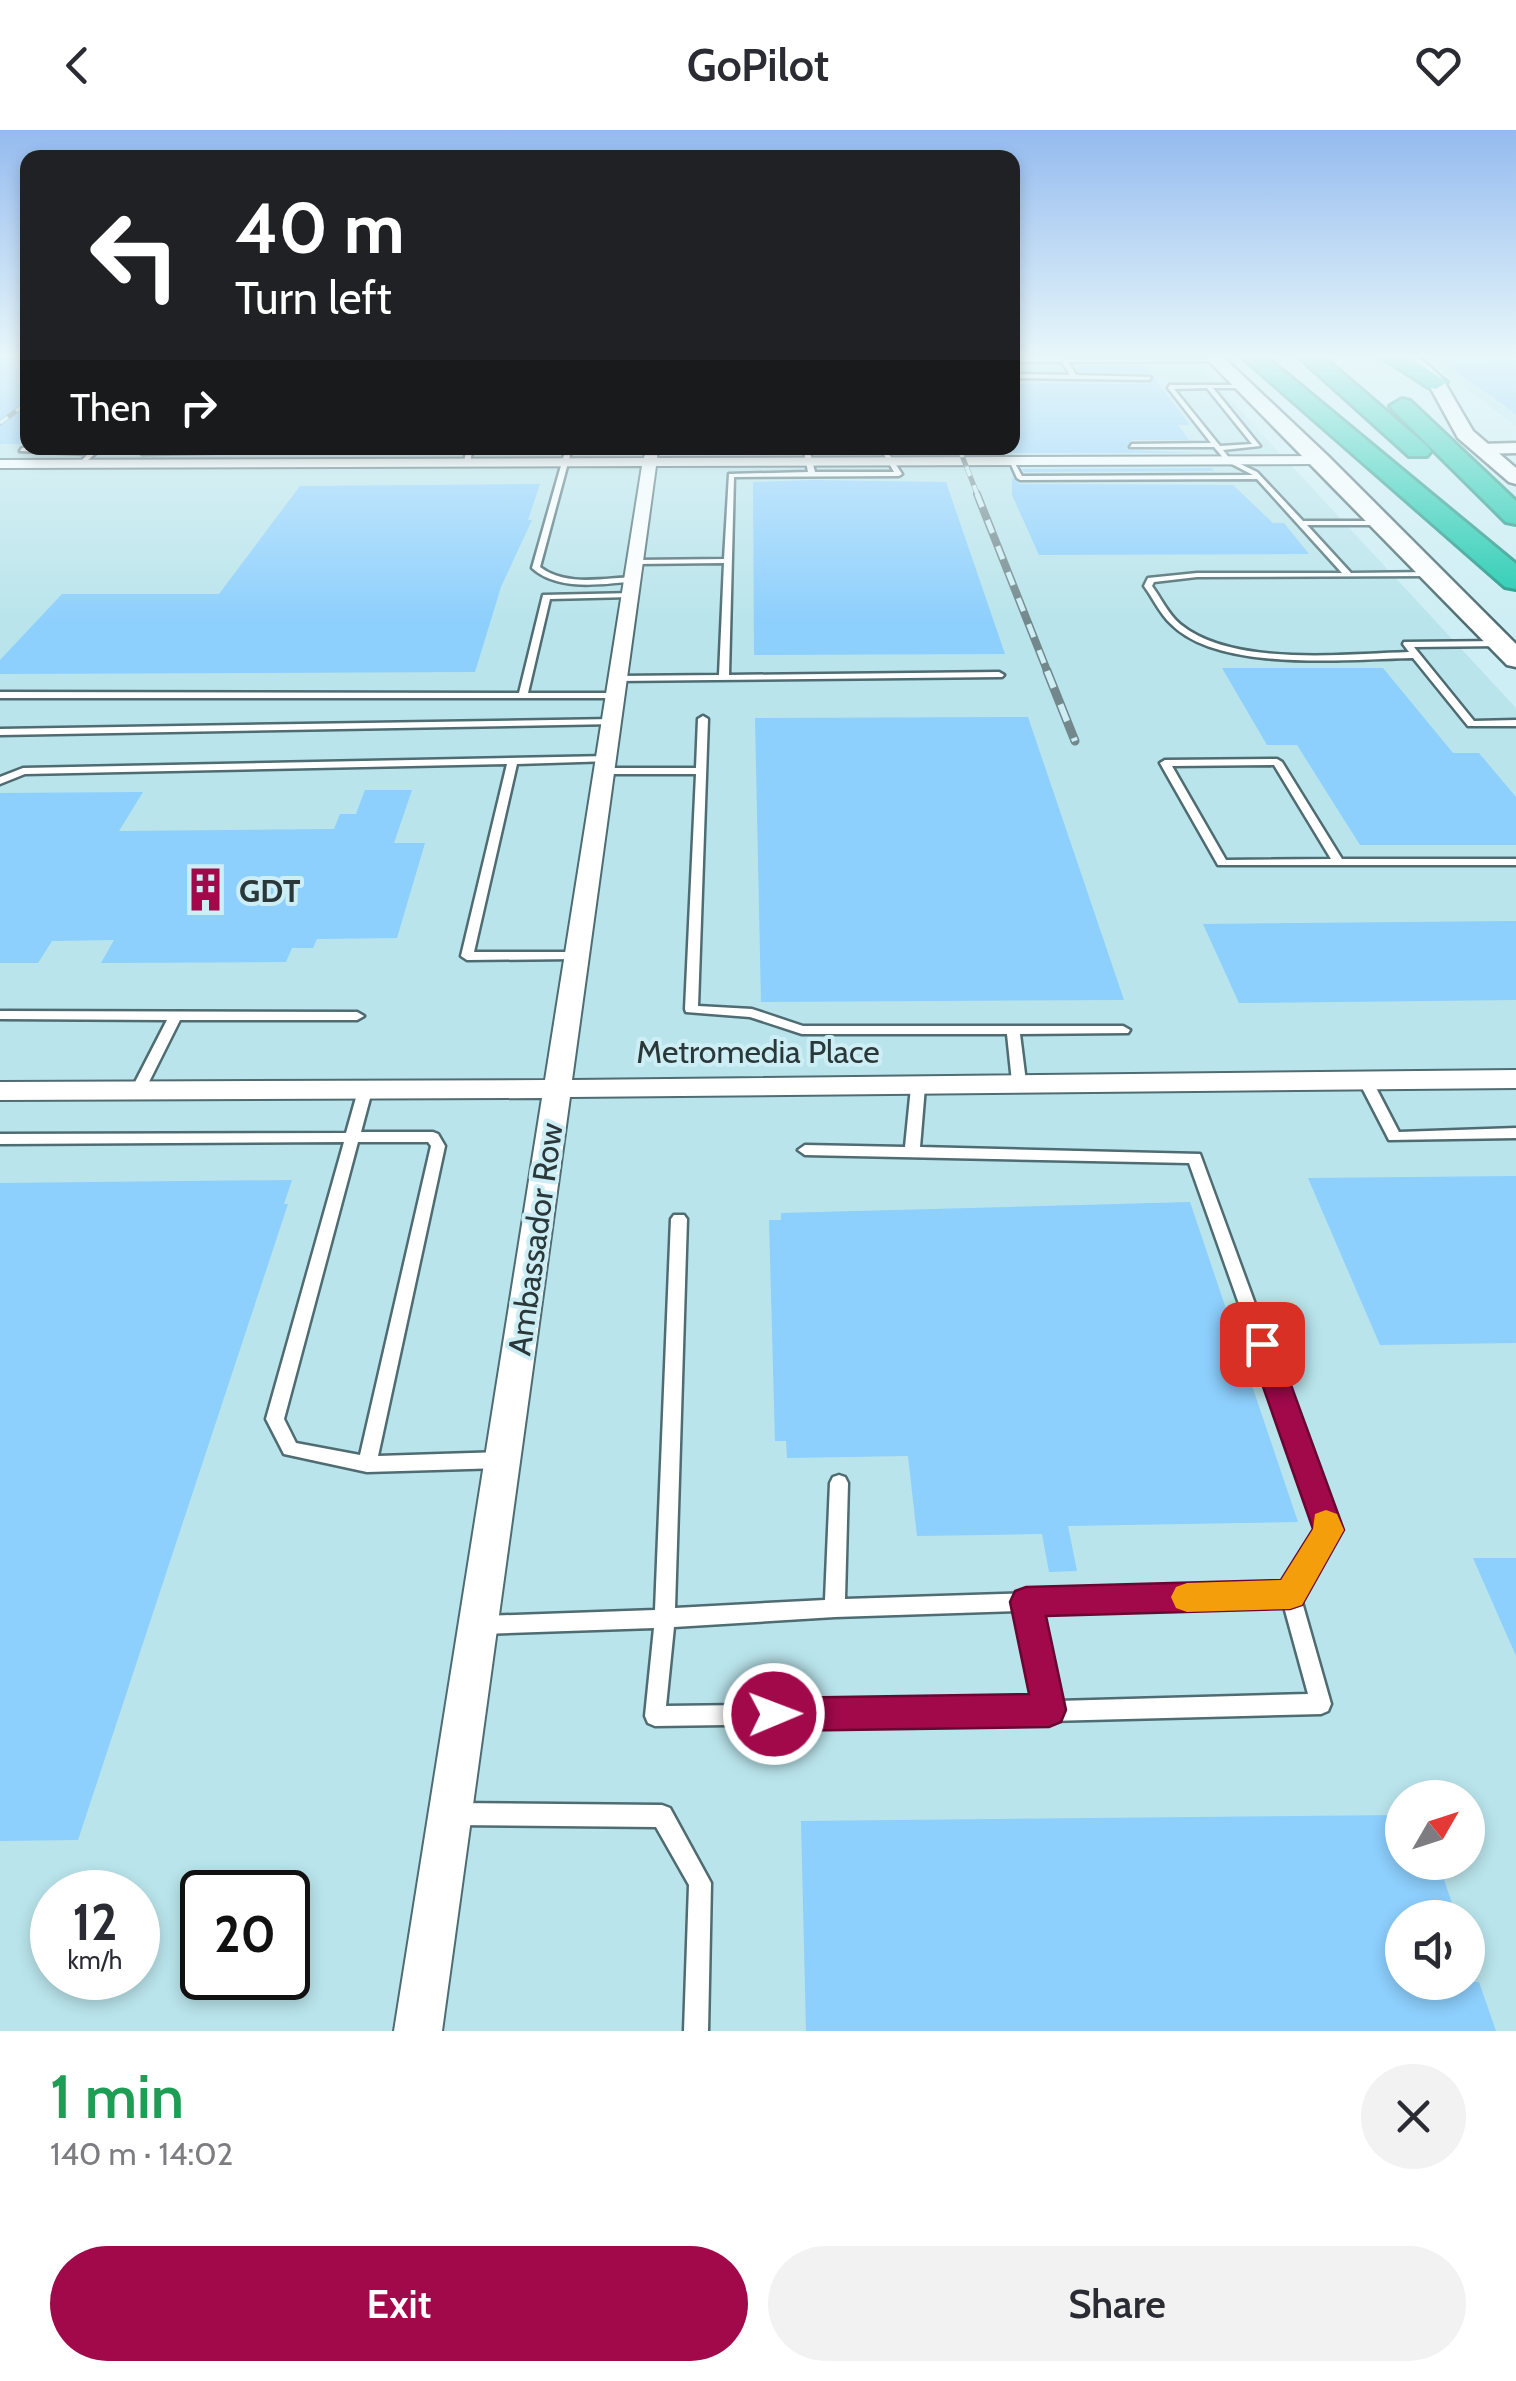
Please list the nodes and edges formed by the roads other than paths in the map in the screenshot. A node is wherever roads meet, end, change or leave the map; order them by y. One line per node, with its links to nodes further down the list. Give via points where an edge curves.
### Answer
1 (1216, 445): 12 (lane)
2 (1256, 445): 12 (lane)
3 (1305, 445): 25 (main road)
4 (1357, 445): 45 (highway)
5 (1382, 445): 45 (highway, via 1498,549)
6 (1409, 445): 40 (highway)
7 (1440, 445): 37 (highway)
8 (1476, 445): 10 (main road)
9 (1132, 446): 12 (lane)
10 (1480, 448): 11 (street); 34 (main road)
11 (1516, 448)
12 (1221, 451): 24 (street); 25 (street); 35 (lane)
13 (91, 455): 30 (lane)
14 (154, 455): 22 (lane)
15 (190, 455): 22 (lane)
16 (233, 455): 31 (lane)
17 (340, 455): 32 (lane)
18 (466, 455): 28 (street); 32 (street)
19 (567, 455): 28 (lane)
20 (651, 455): 28 (street); 33 (street); 44 (street, Ambassador Row)
21 (887, 455): 27 (lane)
22 (167, 458): 30 (street); 31 (street)
23 (1012, 460): 24 (street); 27 (street); 36 (lane, via 1020,478)
24 (1112, 460): 36 (lane)
25 (1321, 460): 39 (main road)
26 (811, 461): 27 (street, via 856,468); 33 (street)
27 (891, 461)
28 (564, 463): 44 (lane, via 536,568 559,579)
29 (0, 464): 30 (street)
30 (81, 464)
31 (228, 464): 32 (street)
32 (334, 464)
33 (731, 469): 41 (lane)
34 (1512, 472)
35 (1260, 477): 36 (lane); 38 (lane)
36 (1120, 478)
37 (1516, 516)
38 (1299, 523): 39 (lane); 43 (lane)
39 (1382, 523): 42 (main road)
40 (1516, 539)
41 (728, 561): 44 (lane); 50 (lane)
42 (1432, 574): 43 (lane); 46 (main road)
43 (1349, 575): 47 (lane, via 1197,575 1151,580 1148,586 1176,625 1207,645 1251,655)
44 (634, 578): 52 (lane, via 546,598); 53 (street, Ambassador Row)
45 (1516, 578)
46 (1500, 642): 47 (lane, via 1407,644); 48 (main road)
47 (1416, 655): 55 (lane, via 1472,724)
48 (1516, 660)
49 (999, 675): 50 (lane)
50 (724, 678): 53 (lane)
51 (0, 696): 52 (lane)
52 (522, 696): 53 (lane)
53 (617, 699): 56 (lane); 58 (street, Ambassador Row)
54 (704, 719): 59 (lane)
55 (1516, 723)
56 (0, 732)
57 (513, 761): 58 (lane); 60 (lane, via 24,771); 63 (lane, via 467,956)
58 (607, 765): 59 (lane); 63 (street, Ambassador Row)
59 (700, 771): 68 (lane, via 691,1010 752,1013 802,1030)
60 (0, 782)
61 (1516, 862): 62 (lane)
62 (1339, 863): 62 (lane, via 1222,864 1166,763 1277,762)
63 (577, 955): 72 (street, Ambassador Row)
64 (0, 1015): 65 (lane)
65 (176, 1016): 66 (lane); 75 (lane)
66 (357, 1016)
67 (1123, 1030): 68 (lane)
68 (1012, 1032): 71 (lane)
69 (1516, 1079): 70 (street, Metromedia Place)
70 (1365, 1080): 71 (street, Metromedia Place); 77 (lane, via 1394,1137)
71 (1019, 1082): 73 (street, Metromedia Place)
72 (557, 1087): 73 (street, Metromedia Place); 74 (street, Metromedia Place); 83 (street, Ambassador Row)
73 (918, 1087): 81 (lane)
74 (366, 1088): 75 (street, Metromedia Place); 79 (lane)
75 (138, 1090): 76 (street, Metromedia Place)
76 (0, 1092)
77 (1516, 1133)
78 (0, 1138): 79 (lane)
79 (352, 1138): 84 (lane, via 275,1418 290,1449); 84 (lane, via 433,1137 438,1146)
80 (805, 1150): 81 (lane)
81 (912, 1152): 86 (lane, via 1195,1158 1329,1530)
82 (679, 1219): 89 (lane)
83 (503, 1460): 84 (lane); 90 (street, Ambassador Row)
84 (368, 1464)
85 (839, 1483): 88 (lane)
86 (1290, 1594): 87 (lane); 91 (lane, via 1321,1704)
87 (1026, 1602): 88 (lane); 91 (lane)
88 (836, 1608): 89 (lane)
89 (665, 1617): 90 (lane); 91 (lane, via 655,1716)
90 (477, 1625): 92 (street, Ambassador Row)
91 (1049, 1710)
92 (450, 1814): 93 (street, Ambassador Row); 94 (lane, via 662,1816 700,1882)
93 (418, 2031)
94 (696, 2031)

